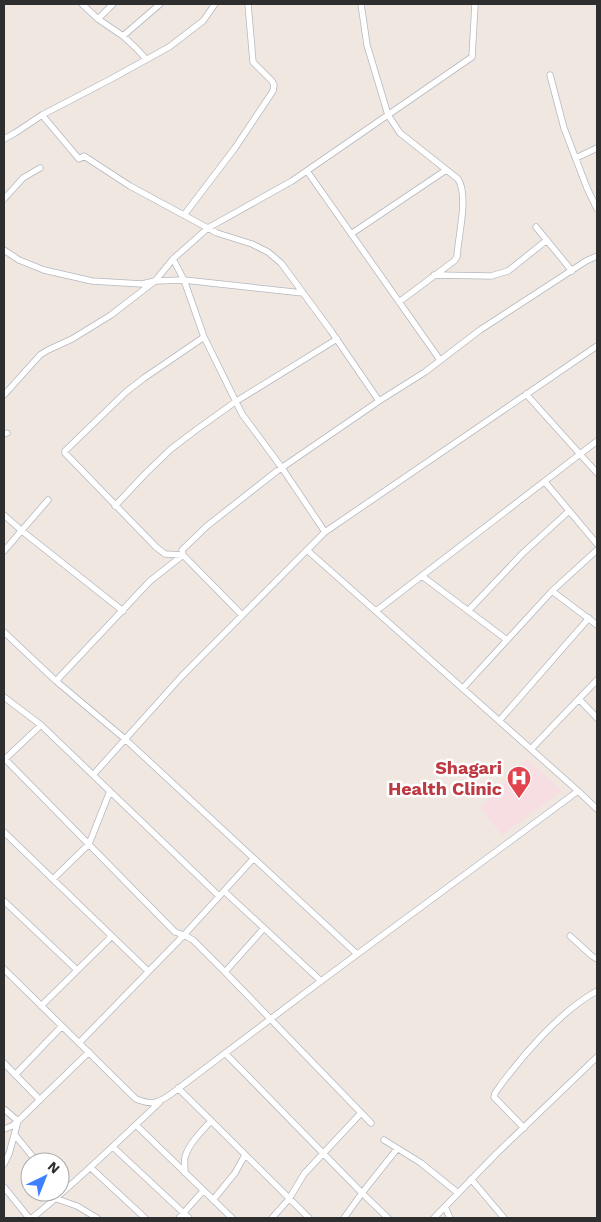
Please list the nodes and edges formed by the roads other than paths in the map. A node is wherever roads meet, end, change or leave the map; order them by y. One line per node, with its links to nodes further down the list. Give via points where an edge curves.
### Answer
1 (82, 4): 8 (street)
2 (113, 4): 8 (street)
3 (160, 4): 9 (street)
4 (215, 4): 10 (street, via 194,29)
5 (248, 4): 22 (street, via 253,62 272,81 274,91)
6 (361, 4): 12 (street, via 367,46)
7 (476, 4): 12 (street, via 472,57)
8 (98, 18): 9 (street)
9 (124, 36): 10 (street)
10 (146, 59): 13 (street)
11 (550, 75): 16 (street)
12 (388, 114): 18 (street, via 400,133); 19 (street)
13 (42, 115): 14 (street); 22 (street, via 79,160 84,156)
14 (4, 139)
15 (597, 148): 16 (street)
16 (576, 158): 21 (street)
17 (40, 168): 20 (street, via 23,178)
18 (446, 170): 25 (street); 31 (street, via 461,184 463,206 457,257)
19 (307, 171): 24 (street); 25 (street)
20 (4, 199)
21 (597, 210)
22 (184, 215): 24 (street)
23 (536, 227): 26 (street)
24 (208, 228): 29 (street); 34 (street, via 268,252)
25 (351, 234): 35 (street)
26 (547, 240): 30 (street); 31 (street, via 508,271 491,276)
27 (4, 250): 33 (street, via 44,270 92,281 142,284)
28 (597, 256): 30 (street)
29 (173, 259): 32 (street); 33 (street)
30 (572, 271): 39 (street, via 480,330)
31 (434, 276): 35 (street)
32 (184, 280): 33 (street); 34 (street); 36 (street)
33 (154, 281): 41 (street, via 111,314 40,356)
34 (303, 293): 37 (street)
35 (399, 302): 39 (street)
36 (204, 337): 43 (street); 50 (street, via 138,382 65,451)
37 (337, 339): 42 (street); 43 (street)
38 (597, 346): 40 (street)
39 (440, 360): 42 (street)
40 (526, 394): 45 (street); 54 (street)
41 (4, 395)
42 (379, 401): 46 (street)
43 (236, 402): 46 (street); 50 (street, via 171,449)
44 (597, 441): 45 (street)
45 (580, 455): 47 (street); 48 (street)
46 (282, 468): 54 (street); 59 (street, via 207,526 182,550)
47 (597, 473)
48 (545, 482): 51 (street); 60 (street)
49 (48, 500): 53 (street)
50 (115, 506): 59 (street, via 165,554)
51 (569, 511): 55 (street); 64 (street, via 523,553)
52 (4, 514): 53 (street)
53 (22, 531): 58 (street); 62 (street)
54 (325, 532): 56 (street)
55 (597, 544)
56 (307, 550): 63 (street); 65 (street)
57 (597, 550): 61 (street)
58 (4, 551)
59 (183, 555): 62 (street, via 150,581); 65 (street)
60 (422, 576): 63 (street); 64 (street)
61 (552, 591): 66 (street); 69 (street)
62 (123, 611): 70 (street)
63 (376, 611): 72 (street)
64 (468, 611): 69 (street)
65 (242, 615): 78 (street)
66 (588, 618): 67 (street); 76 (street)
67 (597, 625)
68 (4, 632): 70 (street)
69 (507, 640): 72 (street)
70 (56, 680): 78 (street)
71 (597, 680): 74 (street)
72 (463, 688): 76 (street)
73 (4, 697): 77 (street)
74 (579, 699): 75 (street); 79 (street)
75 (597, 718)
76 (499, 721): 79 (street)
77 (41, 725): 80 (street); 81 (street)
78 (125, 739): 81 (street); 87 (street)
79 (531, 749): 82 (street)
80 (4, 760): 86 (street)
81 (93, 775): 83 (street)
82 (578, 791): 84 (street); 95 (street)
83 (110, 792): 86 (street); 89 (street)
84 (597, 809)
85 (4, 832): 88 (street)
86 (89, 844): 88 (street); 92 (street, via 175,932)
87 (254, 859): 89 (street); 95 (street)
88 (53, 879): 93 (street)
89 (221, 893): 91 (street); 92 (street)
90 (4, 901): 98 (street)
91 (264, 928): 100 (street); 101 (street)
92 (184, 935): 99 (street); 100 (street)
93 (112, 936): 98 (street); 99 (street)
94 (570, 936): 96 (street)
95 (357, 954): 101 (street)
96 (597, 958)
97 (4, 969): 103 (street)
98 (77, 970): 103 (street)
99 (148, 971): 106 (street)
100 (225, 972): 104 (street)
101 (321, 981): 104 (street)
102 (597, 991): 121 (street, via 550,1027 494,1093 494,1097)
103 (41, 1006): 105 (street)
104 (270, 1019): 108 (street); 116 (street)
105 (62, 1026): 106 (street); 111 (street)
106 (79, 1043): 107 (street)
107 (89, 1052): 113 (street); 114 (street, via 136,1099 146,1103)
108 (225, 1053): 112 (street); 128 (street)
109 (597, 1057): 121 (street)
110 (4, 1063): 111 (street)
111 (15, 1075): 113 (street)
112 (178, 1088): 114 (street); 118 (street)
113 (40, 1100): 117 (street)
114 (163, 1100): 120 (street)
115 (4, 1109): 117 (street)
116 (361, 1113): 119 (street); 128 (street)
117 (18, 1121): 122 (street); 123 (street)
118 (211, 1121): 129 (street); 130 (street, via 194,1140)
119 (371, 1123)
120 (136, 1125): 125 (street); 131 (street)
121 (524, 1128): 135 (street)
122 (4, 1129)
123 (15, 1135): 127 (street); 132 (street)
124 (384, 1140): 126 (street)
125 (114, 1146): 133 (street); 146 (street)
126 (397, 1149): 139 (street); 140 (street, via 421,1163)
127 (29, 1152)
128 (323, 1154): 139 (street); 141 (street, via 304,1174)
129 (245, 1155): 141 (street); 142 (street)
130 (185, 1158): 131 (street); 134 (street)
131 (175, 1163): 134 (street)
132 (4, 1164)
133 (91, 1168): 136 (street); 149 (street)
134 (185, 1173): 138 (street)
135 (471, 1179): 140 (street); 158 (street)
136 (70, 1185)
137 (4, 1187): 147 (street)
138 (203, 1191): 142 (street); 146 (street)
139 (362, 1193): 154 (street); 155 (street)
140 (458, 1193): 145 (street)
141 (289, 1198): 152 (street); 153 (street)
142 (213, 1200): 151 (street)
143 (52, 1202): 147 (street)
144 (65, 1202): 148 (street)
145 (445, 1207): 156 (street); 157 (street)
146 (181, 1216): 150 (street)
147 (31, 1218)
148 (97, 1218)
149 (145, 1218)
150 (189, 1218)
151 (232, 1218)
152 (272, 1218)
153 (309, 1218)
154 (344, 1218)
155 (388, 1218)
156 (434, 1218)
157 (450, 1218)
158 (504, 1218)

